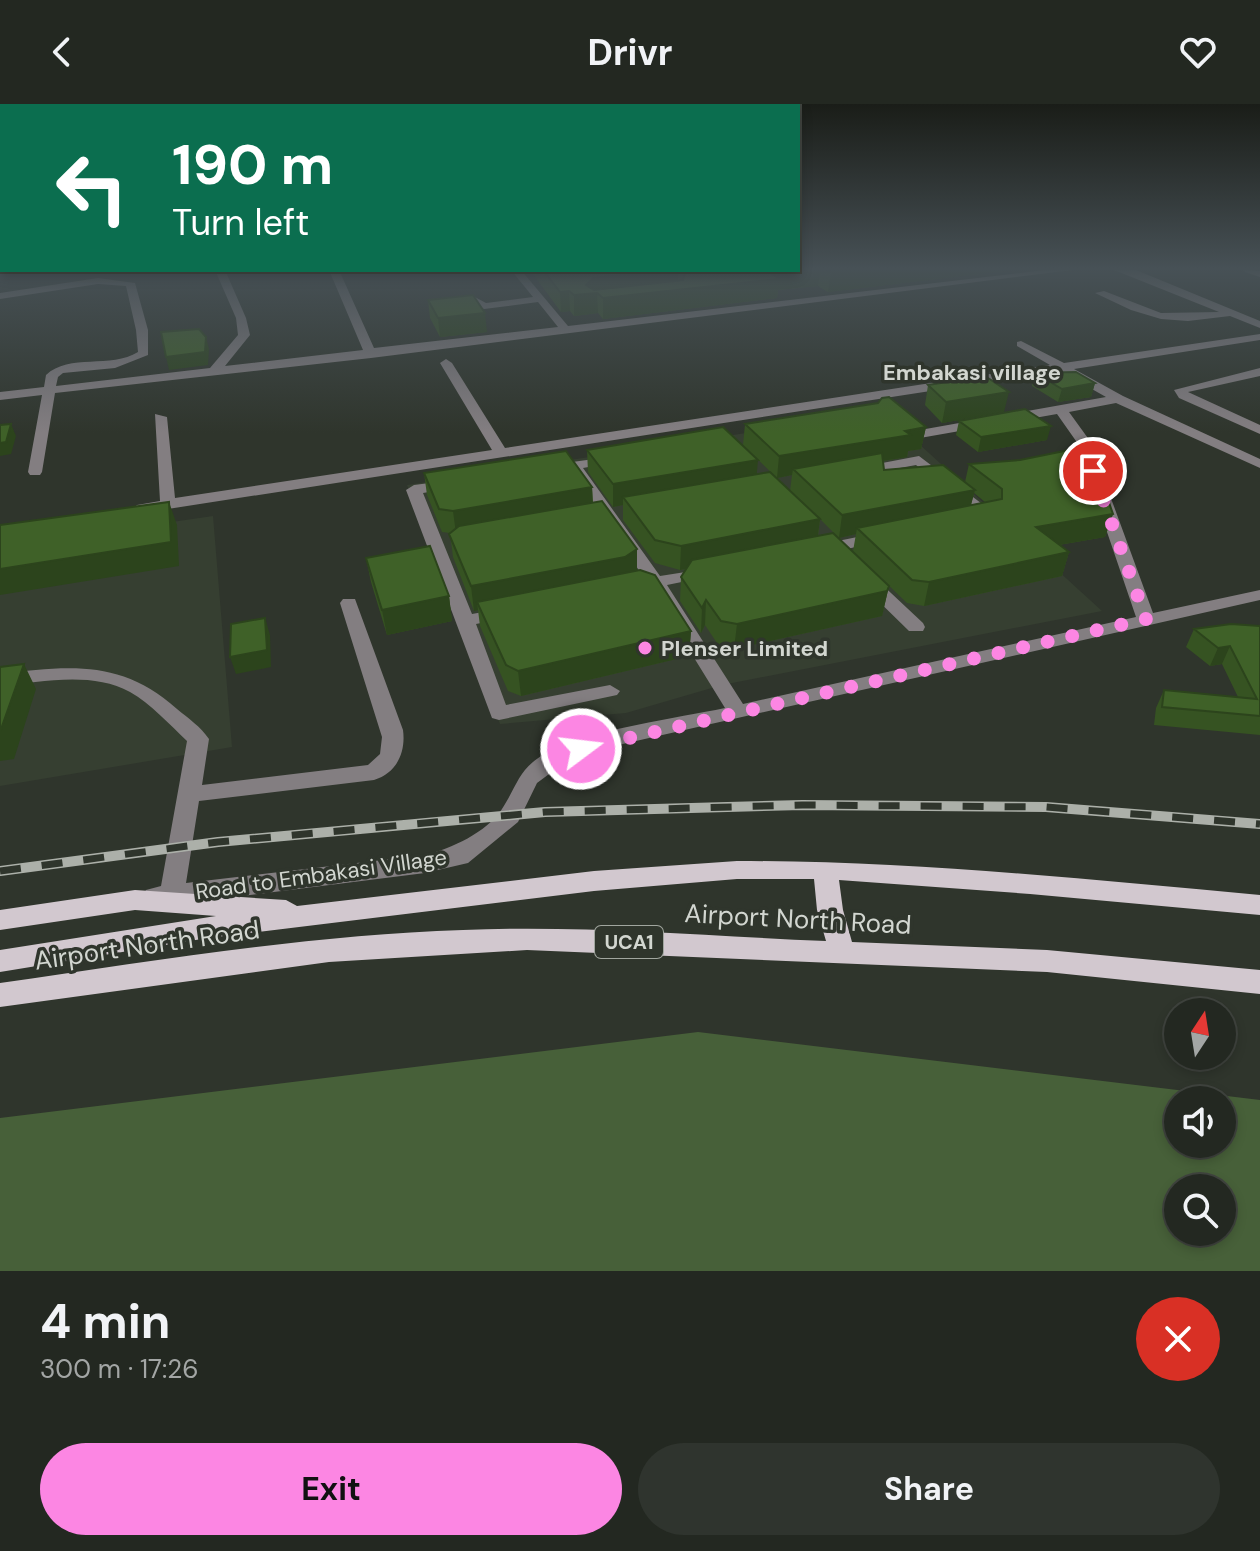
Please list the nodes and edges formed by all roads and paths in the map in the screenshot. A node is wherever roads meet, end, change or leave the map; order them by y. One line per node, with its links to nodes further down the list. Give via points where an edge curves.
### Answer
1 (139, 324): 14 (street, via 144,353 127,361 54,372)
2 (242, 324): 12 (street, via 244,335)
3 (358, 324): 9 (street)
4 (561, 324): 6 (street)
5 (612, 324): 6 (street)
6 (566, 330): 9 (street)
7 (1260, 337): 11 (street)
8 (1021, 344): 11 (street)
9 (371, 354): 12 (street)
10 (446, 363): 21 (street)
11 (1063, 368): 16 (street); 21 (street)
12 (213, 372): 14 (street)
13 (1260, 372): 19 (street, via 1180,390)
14 (49, 390): 15 (street); 25 (street)
15 (0, 396)
16 (1118, 399): 17 (street); 23 (street)
17 (1061, 410): 20 (street); 41 (street, via 1083,441)
18 (160, 417): 29 (street)
19 (1260, 430)
20 (920, 434)
21 (501, 453): 29 (street)
22 (634, 456): 24 (street)
23 (1260, 464)
24 (572, 465): 26 (street); 36 (street)
25 (35, 472)
26 (525, 473)
27 (846, 473): 31 (street, via 919,460 988,516)
28 (462, 483): 42 (street, via 414,490 444,545)
29 (168, 504): 30 (street)
30 (122, 511)
31 (972, 519)
32 (894, 535): 33 (street)
33 (838, 552): 34 (street); 43 (street)
34 (803, 553)
35 (729, 568): 36 (street)
36 (656, 582): 37 (street); 46 (street)
37 (612, 591)
38 (1260, 595): 41 (street, Road to Embakasi Village)
39 (349, 603): 47 (street, via 392,730 391,758 374,772)
40 (525, 609): 42 (street)
41 (1146, 619): 46 (street, Road to Embakasi Village)
42 (466, 621): 45 (street, via 499,713)
43 (916, 627)
44 (0, 680): 47 (street, via 76,674 135,686 198,739)
45 (610, 691)
46 (738, 712): 49 (street, Road to Embakasi Village, via 560,755 528,778 510,816 459,856)
47 (190, 794): 49 (street)
48 (825, 870): 51 (main road, Airport North Road); 52 (main road, Airport North Road, via 737,870 594,881); 54 (main road)
49 (172, 894): 50 (street, Road to Embakasi Village)
50 (135, 900): 52 (main road, Airport North Road); 53 (main road, Airport North Road)
51 (1260, 905)
52 (321, 914): 55 (main road, Airport North Road)
53 (0, 920)
54 (842, 952): 56 (main road, Airport North Road / UCA1, via 1047,961); 57 (main road, Airport North Road / UCA1, via 446,939 358,946)
55 (0, 961)
56 (1260, 982)
57 (0, 995)

